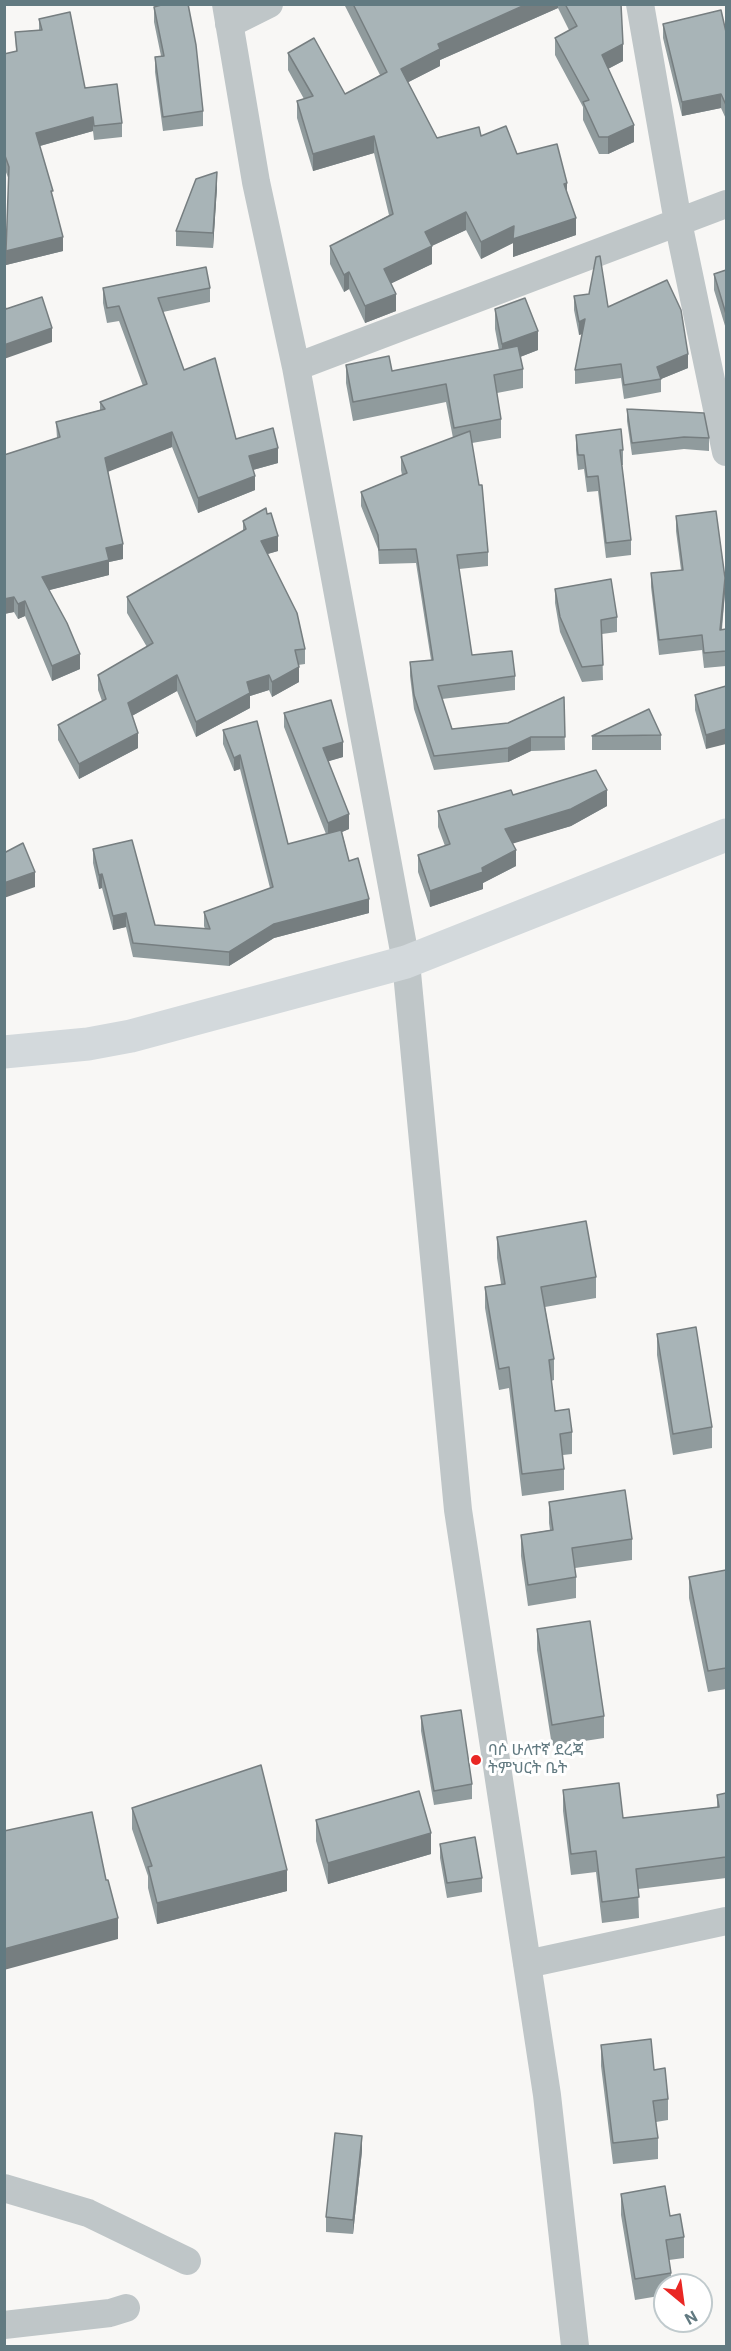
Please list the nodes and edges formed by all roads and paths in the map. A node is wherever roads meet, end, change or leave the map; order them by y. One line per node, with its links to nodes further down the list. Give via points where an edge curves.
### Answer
1 (269, 4): 3 (street)
2 (640, 4): 5 (street)
3 (228, 14): 6 (street, via 256,182)
4 (726, 204): 5 (street)
5 (678, 222): 6 (street); 7 (street)
6 (296, 367): 9 (street)
7 (726, 452)
8 (726, 835): 9 (main road)
9 (406, 962): 10 (main road, via 131,1036); 12 (street, via 458,1510)
10 (4, 1052)
11 (726, 1921): 12 (street)
12 (527, 1964): 17 (street, via 547,2095)
13 (4, 2188): 14 (street, via 88,2213)
14 (187, 2261)
15 (126, 2308): 16 (street)
16 (4, 2325)
17 (575, 2346)

